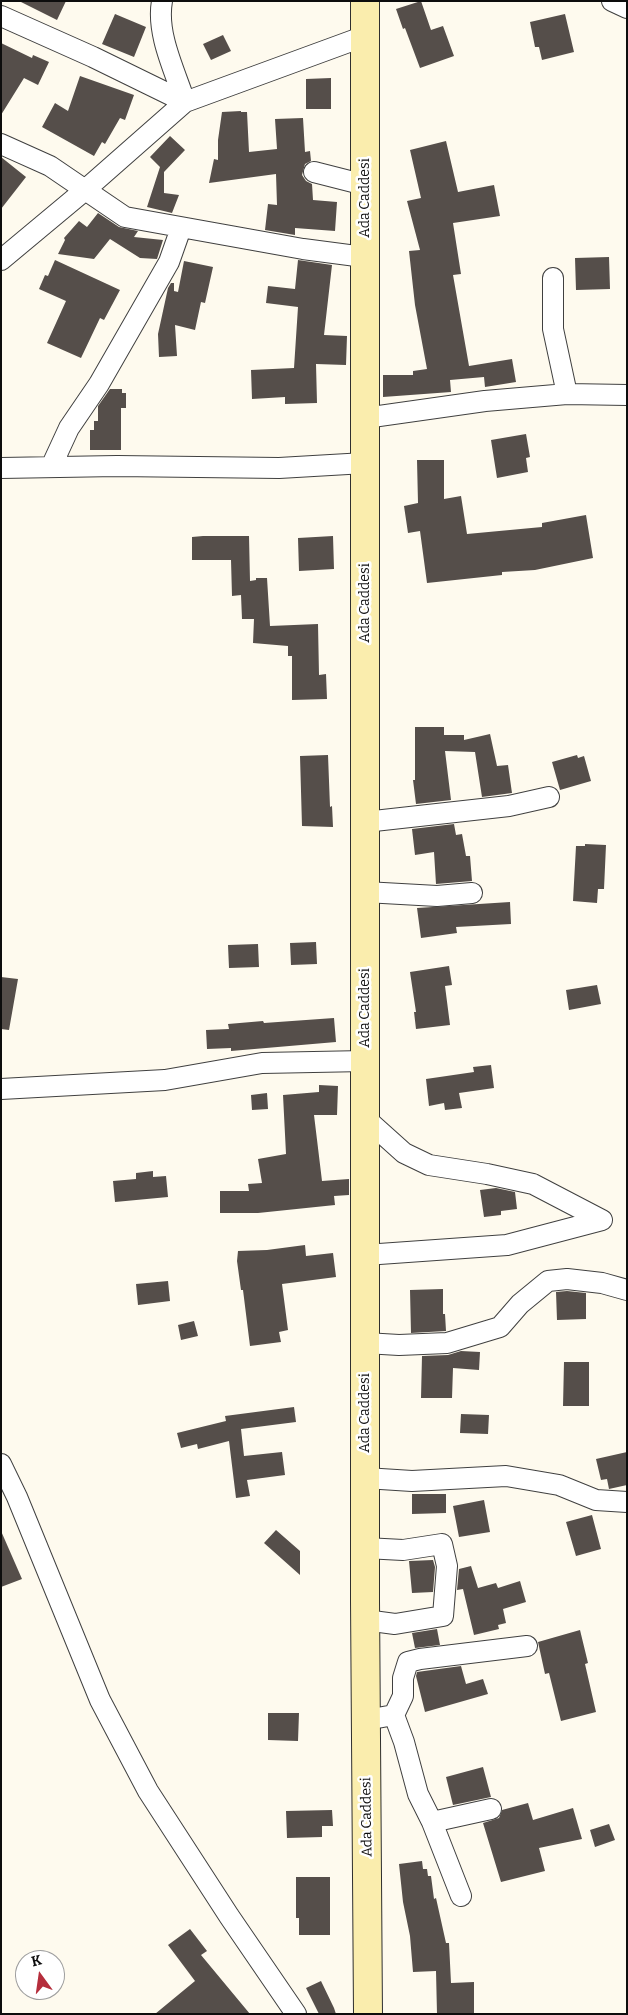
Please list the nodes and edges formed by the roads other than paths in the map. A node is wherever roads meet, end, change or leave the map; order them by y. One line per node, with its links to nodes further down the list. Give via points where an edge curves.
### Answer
1 (162, 1): 7 (street, via 160,14 166,45)
2 (364, 1): 6 (main road, Ada Caddesi)
3 (612, 1): 4 (street)
4 (627, 8)
5 (1, 16): 7 (street)
6 (364, 36): 7 (street); 10 (main road, Ada Caddesi)
7 (185, 102): 11 (street)
8 (1, 144): 11 (street, via 50,166)
9 (314, 172): 10 (street)
10 (365, 185): 13 (main road, Ada Caddesi)
11 (85, 190): 12 (street, via 124,217); 14 (street)
12 (181, 228): 13 (street); 20 (street, via 169,262 99,384 69,428)
13 (364, 258): 18 (main road, Ada Caddesi)
14 (1, 260)
15 (553, 278): 16 (street, via 553,330)
16 (567, 394): 17 (street); 18 (street, via 485,401)
17 (627, 395)
18 (365, 418): 19 (main road, Ada Caddesi)
19 (364, 463): 20 (street, via 279,468); 23 (main road, Ada Caddesi)
20 (51, 467): 21 (street)
21 (1, 468)
22 (549, 797): 23 (street, via 509,806)
23 (365, 822): 24 (main road, Ada Caddesi)
24 (365, 892): 25 (street, via 437,896); 26 (main road, Ada Caddesi)
25 (472, 893)
26 (365, 1061): 27 (street, via 262,1062 165,1080); 28 (main road, Ada Caddesi)
27 (1, 1089)
28 (365, 1118): 29 (main road, Ada Caddesi); 29 (street, via 404,1152 429,1165 533,1184 602,1220 507,1245)
29 (365, 1255): 31 (main road, Ada Caddesi)
30 (627, 1290): 31 (street, via 567,1279 548,1282 520,1304 500,1327 447,1343)
31 (365, 1343): 33 (main road, Ada Caddesi)
32 (1, 1464): 43 (street, via 100,1700 148,1791)
33 (365, 1478): 34 (street, via 412,1481 506,1476 559,1485 596,1500); 35 (main road, Ada Caddesi)
34 (627, 1502)
35 (365, 1548): 36 (main road, Ada Caddesi); 36 (street, via 403,1550 442,1544 447,1566 443,1616 395,1624)
36 (365, 1620): 39 (main road, Ada Caddesi)
37 (527, 1646): 38 (street, via 408,1662 403,1678 403,1696)
38 (394, 1716): 39 (street); 41 (street, via 418,1794)
39 (366, 1720): 44 (main road, Ada Caddesi)
40 (491, 1808): 41 (street)
41 (432, 1822): 42 (street)
42 (460, 1896)
43 (296, 2014)
44 (368, 2014)

